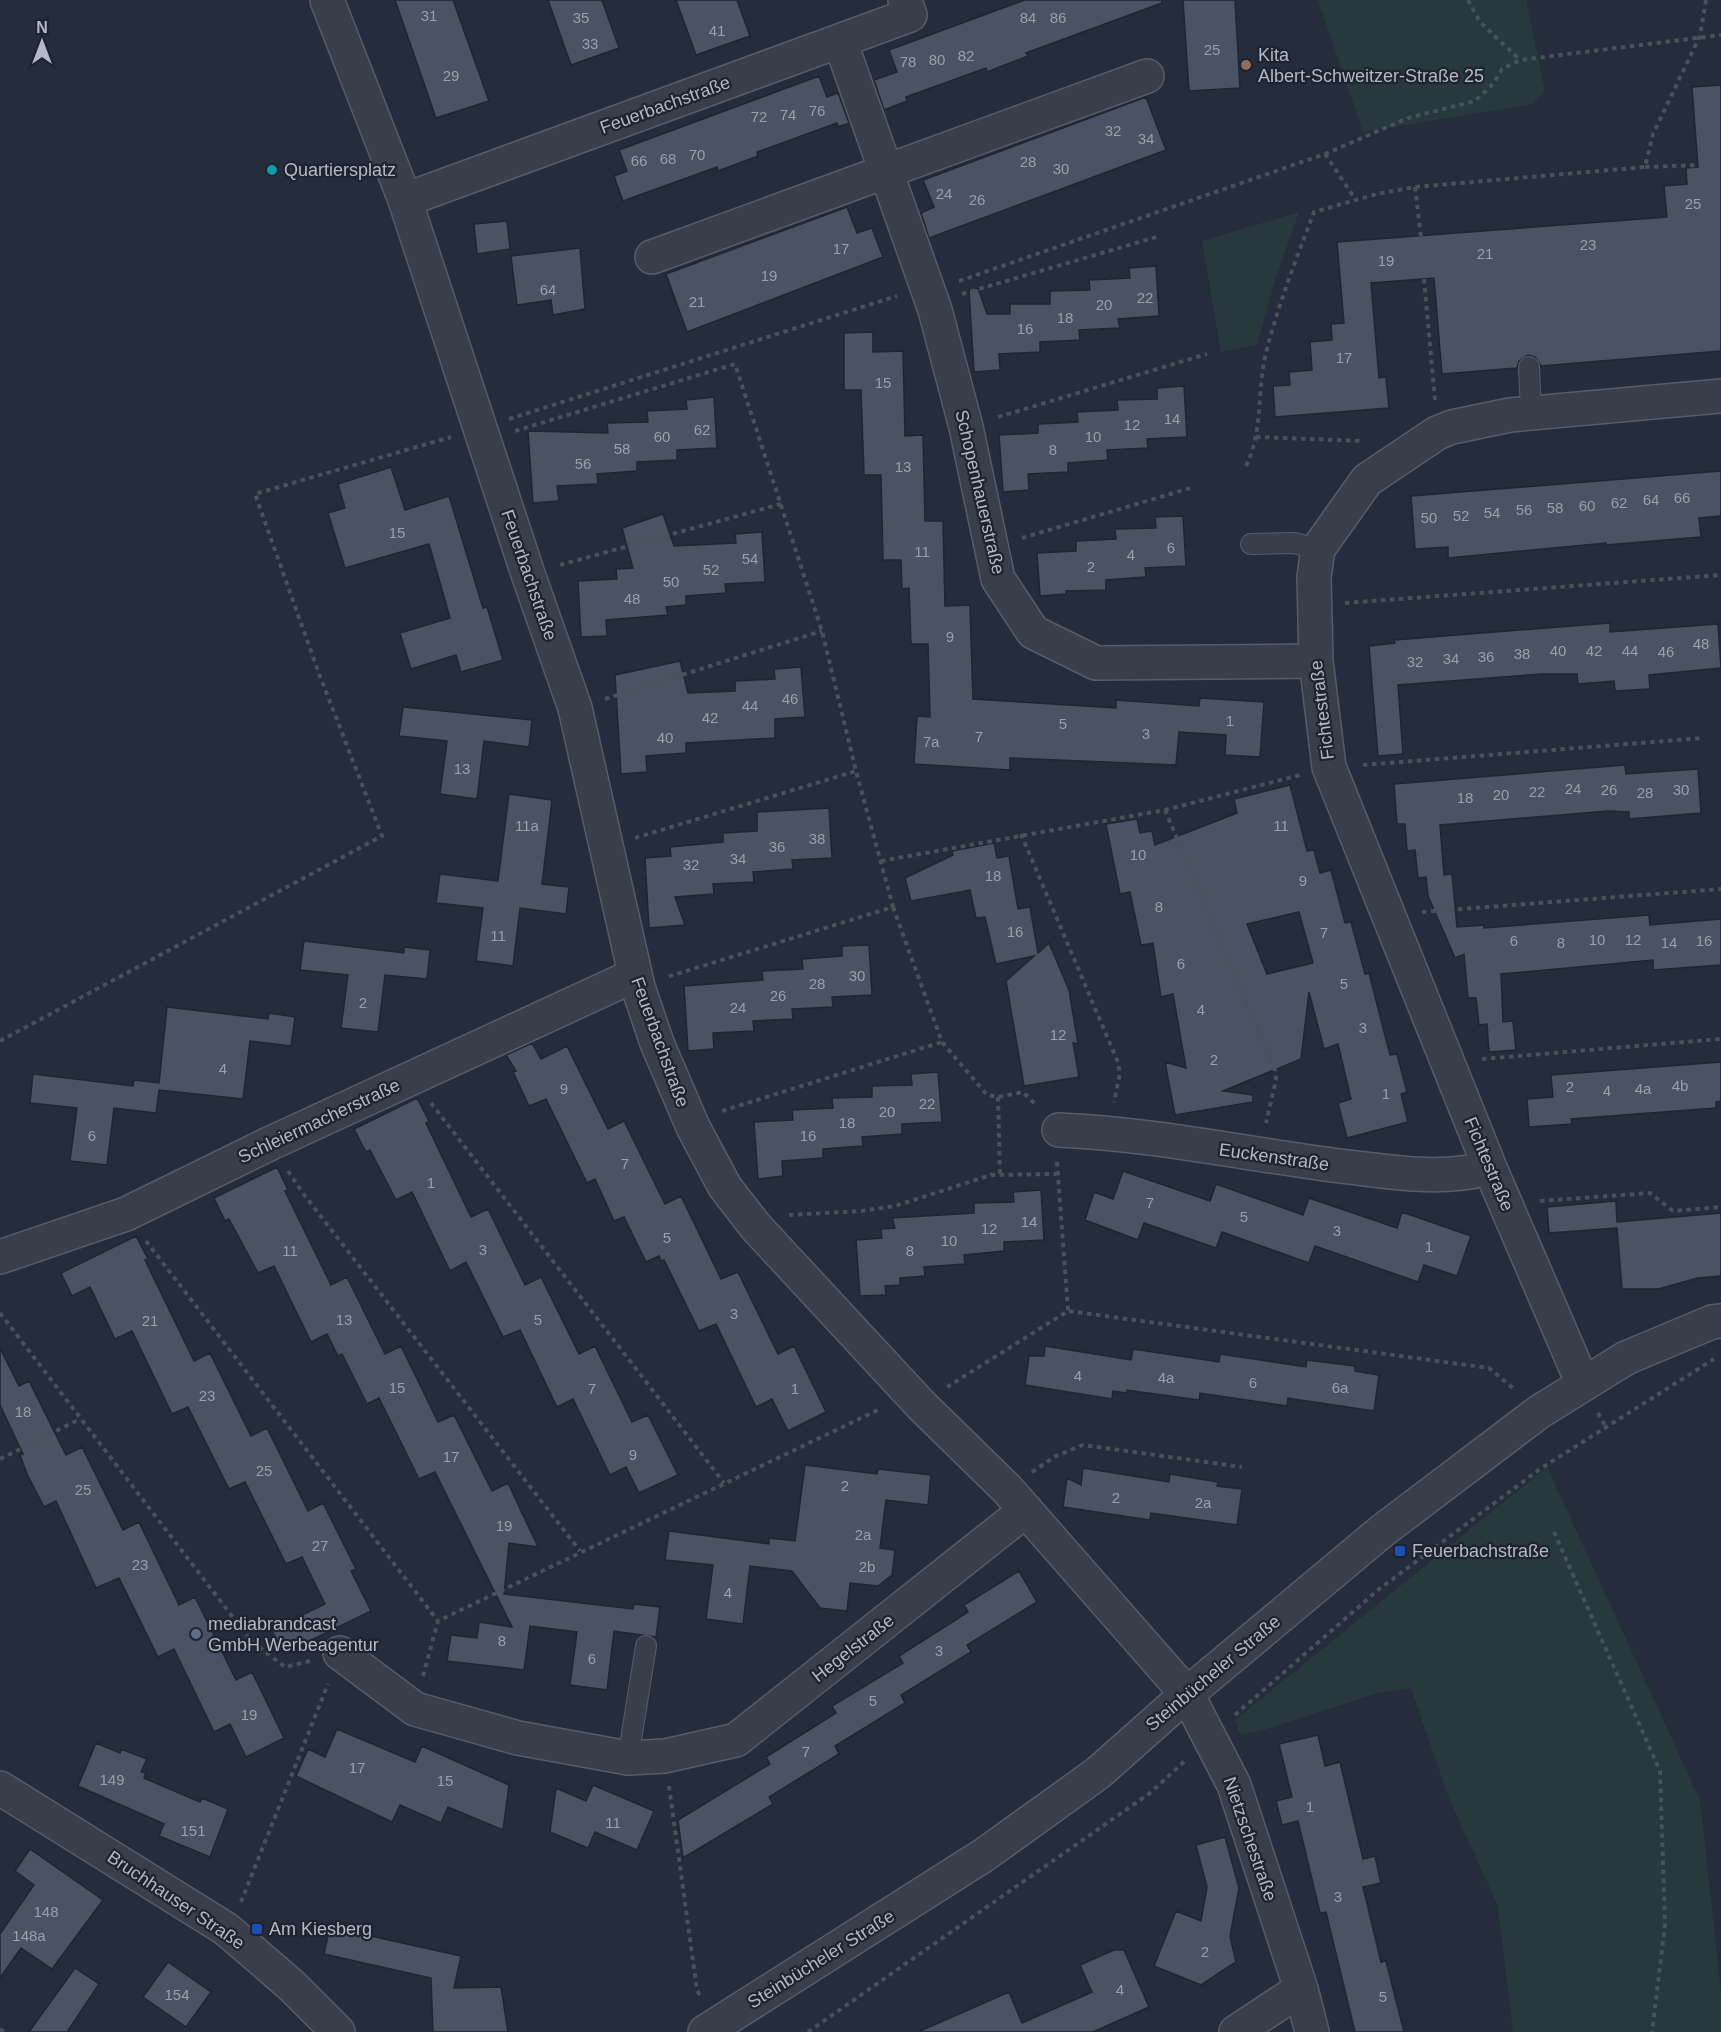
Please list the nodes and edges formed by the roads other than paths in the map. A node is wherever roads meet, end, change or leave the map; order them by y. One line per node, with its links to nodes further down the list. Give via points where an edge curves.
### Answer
1 (327, 0): 6 (street, Feuerbachstraße)
2 (904, 0): 3 (street, Feuerbachstraße, via 909,15)
3 (840, 41): 5 (street, Schopenhauerstraße); 6 (street, Feuerbachstraße)
4 (1147, 75): 5 (street)
5 (886, 171): 7 (street); 13 (street, Schopenhauerstraße, via 932,303 966,426 998,579 1033,632 1096,663)
6 (405, 200): 14 (street, Feuerbachstraße, via 575,708)
7 (652, 257)
8 (1529, 367): 10 (lane)
9 (1721, 396): 10 (street, Fichtestraße)
10 (1531, 412): 12 (street, Fichtestraße, via 1452,427 1417,447 1367,480)
11 (1251, 544): 12 (lane, via 1294,543)
12 (1318, 549): 13 (street, Fichtestraße, via 1314,577)
13 (1316, 661): 16 (street, Fichtestraße, via 1329,767)
14 (635, 975): 17 (street, Schleiermacherstraße, via 415,1075 126,1215); 20 (street, Feuerbachstraße, via 657,1043 693,1127 725,1186 756,1227 916,1399)
15 (1059, 1130): 16 (street, Euckenstraße, via 1108,1132 1259,1156 1421,1175 1460,1175)
16 (1490, 1168): 19 (street, Fichtestraße)
17 (0, 1257)
18 (1721, 1321): 19 (street, Steinbücheler Straße, via 1626,1358)
19 (1583, 1384): 23 (street, Steinbücheler Straße, via 1539,1412 1391,1524)
20 (1016, 1499): 23 (street, Feuerbachstraße); 24 (street, Hegelstraße, via 736,1740 665,1756)
21 (646, 1646): 24 (lane)
22 (340, 1653): 24 (street, Hegelstraße, via 415,1709 518,1738)
23 (1187, 1694): 26 (street, Nietzschestraße, via 1233,1785); 28 (street, Steinbücheler Straße, via 1098,1773 984,1855)
24 (628, 1758)
25 (0, 1788): 27 (street, Bruchhauser Straße, via 226,1929 291,1984)
26 (1301, 1989): 29 (street); 30 (street, Nietzschestraße)
27 (338, 2032)
28 (705, 2032)
29 (1236, 2032)
30 (1312, 2032)

